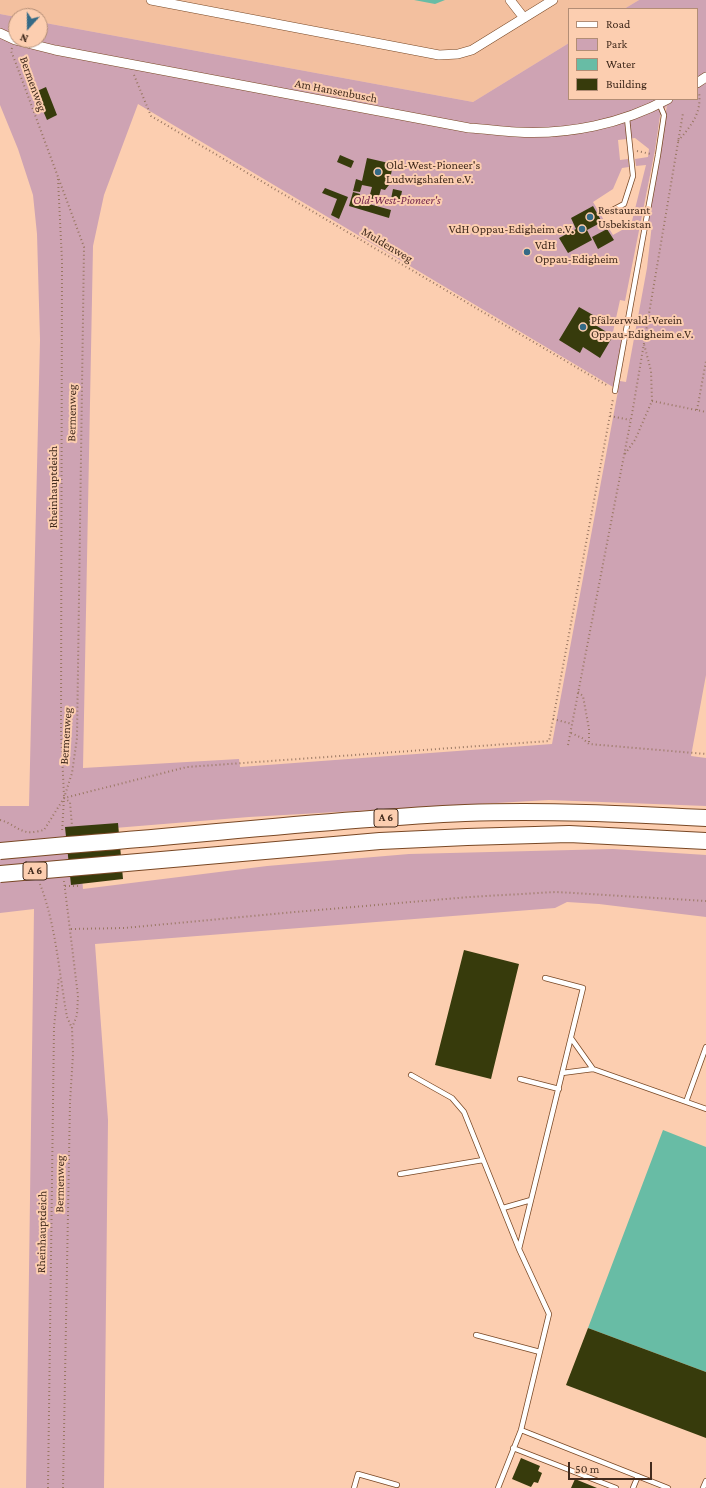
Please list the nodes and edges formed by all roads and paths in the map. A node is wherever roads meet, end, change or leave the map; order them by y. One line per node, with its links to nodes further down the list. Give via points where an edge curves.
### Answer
1 (151, 0): 4 (street, via 439,55 472,50)
2 (510, 0): 4 (street)
3 (553, 0): 4 (street)
4 (524, 18)
5 (12, 48): 15 (path, Bermenweg, via 11,51)
6 (47, 48): 7 (street, Am Hansenbusch)
7 (135, 65): 11 (street, Am Hansenbusch, via 470,128 517,132 562,131); 19 (path, Muldenweg, via 133,74 151,116)
8 (698, 88): 12 (path, via 698,113 692,125)
9 (664, 101): 11 (street, Am Hansenbusch); 14 (lane)
10 (683, 113): 12 (path)
11 (627, 118): 13 (lane)
12 (678, 141): 17 (path)
13 (630, 149): 14 (path); 16 (lane, via 633,176 624,204)
14 (658, 155): 19 (lane)
15 (58, 176): 33 (path, Rheinhauptdeich, via 62,261 61,732); 33 (path, Bermenweg, via 84,248 76,738 72,773)
16 (609, 212)
17 (644, 343): 20 (path, via 651,371); 24 (path)
18 (706, 361): 21 (path)
19 (615, 390): 23 (path)
20 (652, 401): 21 (path); 25 (path, via 635,440)
21 (697, 410): 22 (path)
22 (706, 412)
23 (610, 416): 24 (path); 27 (path)
24 (631, 420): 25 (path)
25 (624, 456): 26 (path)
26 (578, 692): 28 (path); 30 (path, via 583,696)
27 (553, 720): 28 (path); 33 (path, via 549,741 187,767)
28 (572, 724): 29 (path)
29 (570, 733): 30 (path); 31 (path)
30 (589, 744): 32 (path)
31 (568, 745)
32 (706, 754)
33 (64, 798): 35 (path, Bermenweg, via 44,830 28,832); 36 (path, via 70,802)
34 (706, 818): 38 (highway, A 6, bridge, via 572,812 466,813 351,820)
35 (0, 820)
36 (72, 826)
37 (706, 841): 40 (highway, A 6, via 569,834 380,841)
38 (0, 850)
39 (0, 874): 40 (highway, A 6, bridge)
40 (67, 876): 42 (path, Bermenweg)
41 (78, 884): 42 (path)
42 (65, 886): 45 (path, Bermenweg)
43 (46, 900): 46 (path)
44 (706, 901): 45 (path, via 556,892 469,897 124,928)
45 (71, 929): 48 (path, Bermenweg, via 78,996 77,1015)
46 (59, 978): 48 (path, via 66,1017); 70 (path, Rheinhauptdeich, via 54,1027)
47 (545, 978): 49 (lane, via 583,988)
48 (72, 1028): 71 (path, Bermenweg)
49 (571, 1038): 51 (lane); 52 (lane)
50 (706, 1047): 56 (lane)
51 (592, 1069): 52 (lane); 56 (lane)
52 (562, 1073): 55 (lane)
53 (411, 1075): 58 (lane, via 452,1098 464,1112)
54 (520, 1079): 55 (lane)
55 (559, 1089): 60 (lane)
56 (686, 1102): 57 (lane)
57 (706, 1109)
58 (483, 1160): 59 (lane); 61 (lane)
59 (400, 1174)
60 (531, 1200): 61 (lane); 62 (lane)
61 (503, 1208): 62 (lane)
62 (519, 1249): 64 (lane, via 549,1314)
63 (476, 1335): 64 (lane)
64 (540, 1352): 65 (lane)
65 (521, 1430): 66 (lane); 67 (lane)
66 (514, 1448): 73 (lane); 74 (lane)
67 (638, 1476): 75 (lane); 76 (lane)
68 (706, 1481): 77 (lane)
69 (398, 1485): 72 (lane, via 358,1474)
70 (48, 1488)
71 (63, 1488)
72 (354, 1488)
73 (498, 1488)
74 (616, 1488)
75 (633, 1488)
76 (668, 1488)
77 (703, 1488)

